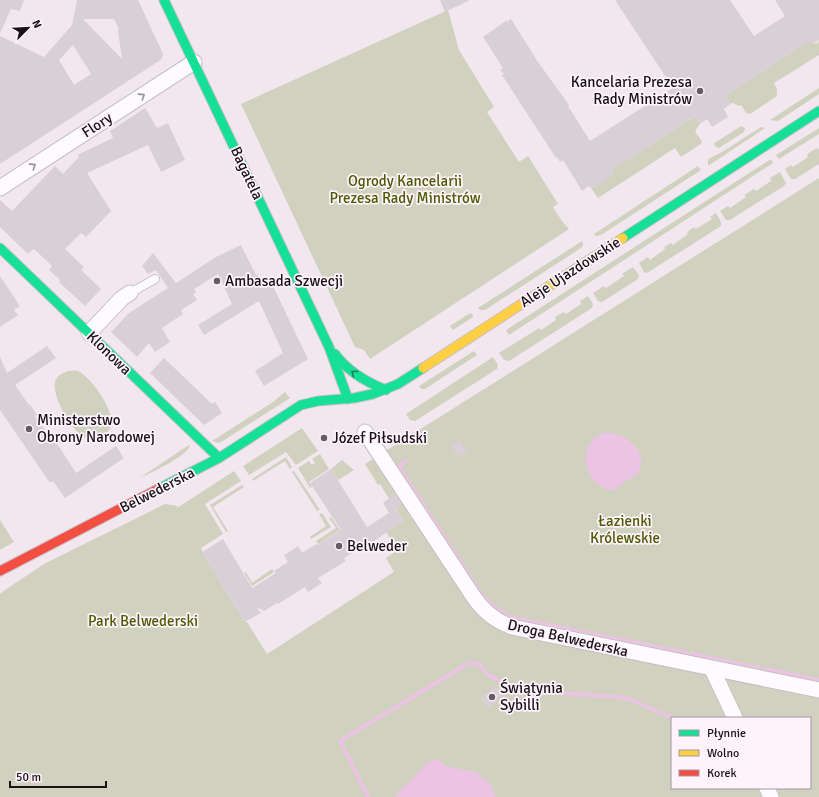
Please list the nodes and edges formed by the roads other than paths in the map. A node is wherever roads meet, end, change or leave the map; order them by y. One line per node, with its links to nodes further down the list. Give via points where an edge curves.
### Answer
1 (164, 0): 2 (street, Bagatela)
2 (194, 62): 4 (street, Flory, one-way to 2); 9 (street, Bagatela)
3 (819, 111): 11 (street, Aleje Ujazdowskie)
4 (0, 188)
5 (0, 248): 8 (street, Klonowa)
6 (156, 279): 7 (lane)
7 (130, 293): 8 (street)
8 (88, 333): 16 (street, Klonowa)
9 (329, 347): 10 (street); 11 (street, Bagatela, one-way to 9, via 368,383 352,372); 13 (street, Bagatela)
10 (327, 376)
11 (386, 390): 13 (street, Aleje Ujazdowskie, via 371,396)
12 (316, 393): 14 (street)
13 (348, 399): 14 (street, Aleje Ujazdowskie)
14 (309, 403): 16 (street, Belwederska)
15 (366, 432): 18 (street, Droga Belwederska, via 473,596 494,619 512,627)
16 (219, 458): 17 (street, Belwederska)
17 (0, 571)
18 (712, 668): 19 (street, Droga Belwederska); 20 (street)
19 (819, 690)
20 (735, 717)

